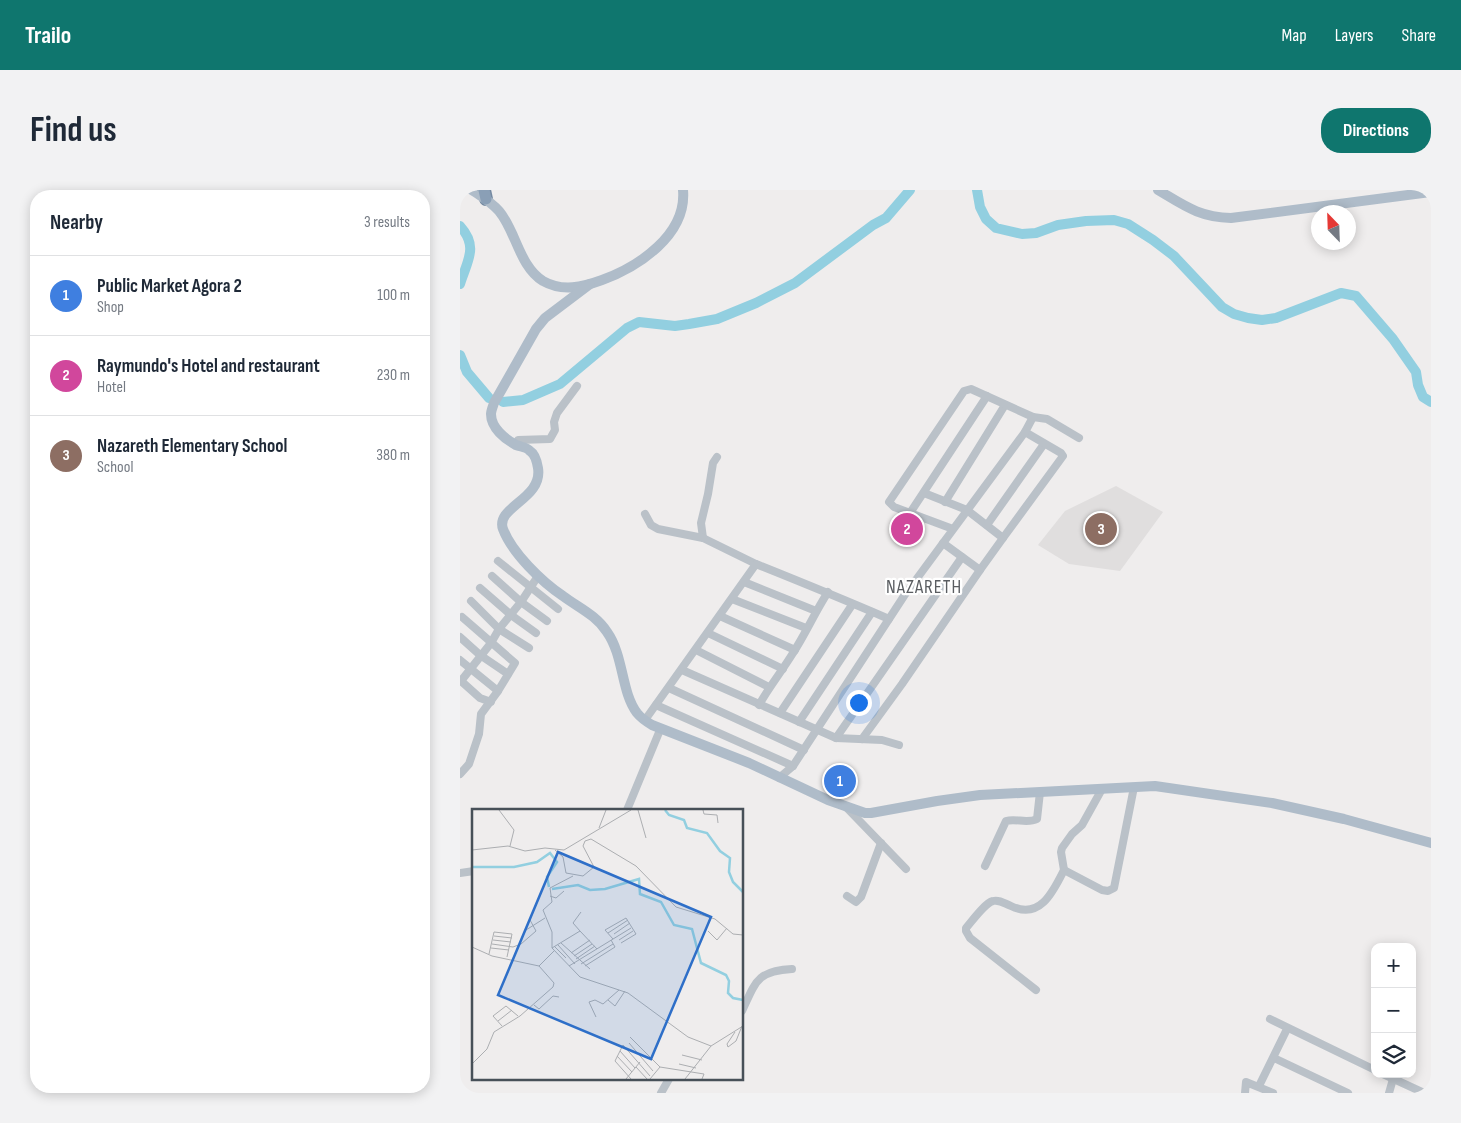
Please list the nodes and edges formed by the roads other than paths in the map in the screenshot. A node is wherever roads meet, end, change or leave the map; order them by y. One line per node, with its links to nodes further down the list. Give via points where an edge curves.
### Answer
1 (472, 190): 5 (main road)
2 (683, 190): 6 (main road, via 678,217 658,247 633,266)
3 (1158, 190): 4 (main road, via 1204,215 1231,218)
4 (1431, 192)
5 (485, 194): 6 (main road, via 507,223 529,267 541,279 561,287)
6 (590, 284): 14 (main road, via 545,318 536,329 494,403 491,414 495,428)
7 (577, 386): 14 (street, via 557,413 550,439 518,440)
8 (987, 396): 9 (street); 16 (street); 19 (street, via 971,388 964,391 890,499 891,506)
9 (1005, 405): 10 (street); 17 (street)
10 (1033, 417): 11 (street); 12 (street, via 1047,419)
11 (1024, 432): 13 (street); 18 (street)
12 (1079, 438)
13 (1044, 444): 21 (street); 24 (street, via 1063,456)
14 (516, 445): 31 (main road, via 532,452 539,469 538,479 528,496 504,515 502,526)
15 (717, 457): 23 (street, via 701,523)
16 (924, 493): 17 (street); 19 (street)
17 (945, 502): 18 (street)
18 (967, 510): 21 (street); 22 (street)
19 (910, 513): 22 (street)
20 (645, 514): 23 (street, via 651,526 658,529)
21 (986, 525): 24 (street)
22 (953, 529): 25 (street)
23 (703, 538): 28 (street)
24 (1003, 538): 29 (street)
25 (944, 543): 26 (street); 46 (street)
26 (962, 557): 29 (street); 75 (street)
27 (498, 560): 33 (street)
28 (756, 564): 32 (street); 35 (street)
29 (980, 570): 76 (street)
30 (492, 576): 38 (street)
31 (538, 576): 33 (street); 71 (main road, via 588,612 607,632 620,659 633,706)
32 (744, 582): 36 (street); 41 (street)
33 (531, 587): 38 (street); 40 (street)
34 (480, 588): 43 (street)
35 (828, 592): 39 (street); 41 (street)
36 (732, 599): 44 (street); 48 (street)
37 (472, 601): 49 (street)
38 (521, 602): 43 (street); 47 (street)
39 (852, 604): 42 (street); 70 (street)
40 (558, 609)
41 (816, 611): 48 (street)
42 (872, 612): 46 (street); 72 (street)
43 (512, 615): 49 (street); 50 (street)
44 (720, 616): 51 (street); 56 (street)
45 (462, 617): 53 (street)
46 (890, 619): 73 (street)
47 (547, 621)
48 (806, 628): 56 (street)
49 (499, 629): 53 (street); 54 (street)
50 (536, 633)
51 (708, 633): 55 (street); 60 (street)
52 (460, 637): 57 (street)
53 (491, 643): 57 (street); 62 (street, via 515,663)
54 (530, 648)
55 (696, 650): 61 (street); 64 (street)
56 (795, 650): 60 (street)
57 (480, 655): 59 (street); 62 (street)
58 (460, 660): 59 (street)
59 (471, 669): 63 (street); 66 (street)
60 (783, 669): 64 (street)
61 (682, 670): 65 (street); 69 (street)
62 (508, 674): 66 (street)
63 (460, 681): 67 (street, via 480,698)
64 (769, 687): 69 (street)
65 (669, 688): 68 (street); 78 (street)
66 (498, 691): 67 (street)
67 (491, 702): 80 (street, via 481,714 479,734 469,764)
68 (656, 705): 71 (street); 79 (street)
69 (759, 705): 70 (street)
70 (780, 713): 72 (street)
71 (645, 720): 74 (main road)
72 (799, 722): 73 (street)
73 (816, 729): 75 (street); 78 (street)
74 (660, 730): 81 (main road, via 734,757); 86 (street)
75 (836, 738): 76 (street)
76 (862, 739): 77 (street)
77 (899, 745)
78 (804, 750): 79 (street)
79 (793, 766): 81 (street)
80 (460, 774)
81 (779, 778): 85 (main road)
82 (1134, 787): 83 (main road); 88 (main road, via 1174,788 1272,803); 91 (street, via 1114,888 1102,890)
83 (1102, 789): 84 (main road); 91 (street, via 1082,825 1062,848)
84 (1040, 792): 85 (main road, via 980,795 871,813); 89 (street, via 1036,819 1006,821)
85 (846, 807): 87 (street)
86 (626, 809)
87 (881, 843): 90 (street); 92 (street, via 860,898 856,902)
88 (1431, 843)
89 (985, 866)
90 (906, 870)
91 (1064, 870): 94 (street, via 1039,907 1020,910 999,900 993,901 966,928 970,938)
92 (847, 896)
93 (792, 969): 95 (street, via 768,972 760,978)
94 (1036, 990)
95 (744, 1007)
96 (1270, 1020): 97 (street)
97 (1287, 1029): 98 (street); 99 (street)
98 (1274, 1058): 102 (street); 106 (street)
99 (1371, 1068)
100 (1393, 1079): 107 (street); 108 (street)
101 (668, 1080): 103 (street)
102 (1259, 1086): 104 (street, via 1246,1082); 105 (street)
103 (662, 1093)
104 (1245, 1093)
105 (1273, 1093)
106 (1348, 1093)
107 (1389, 1093)
108 (1424, 1093)

